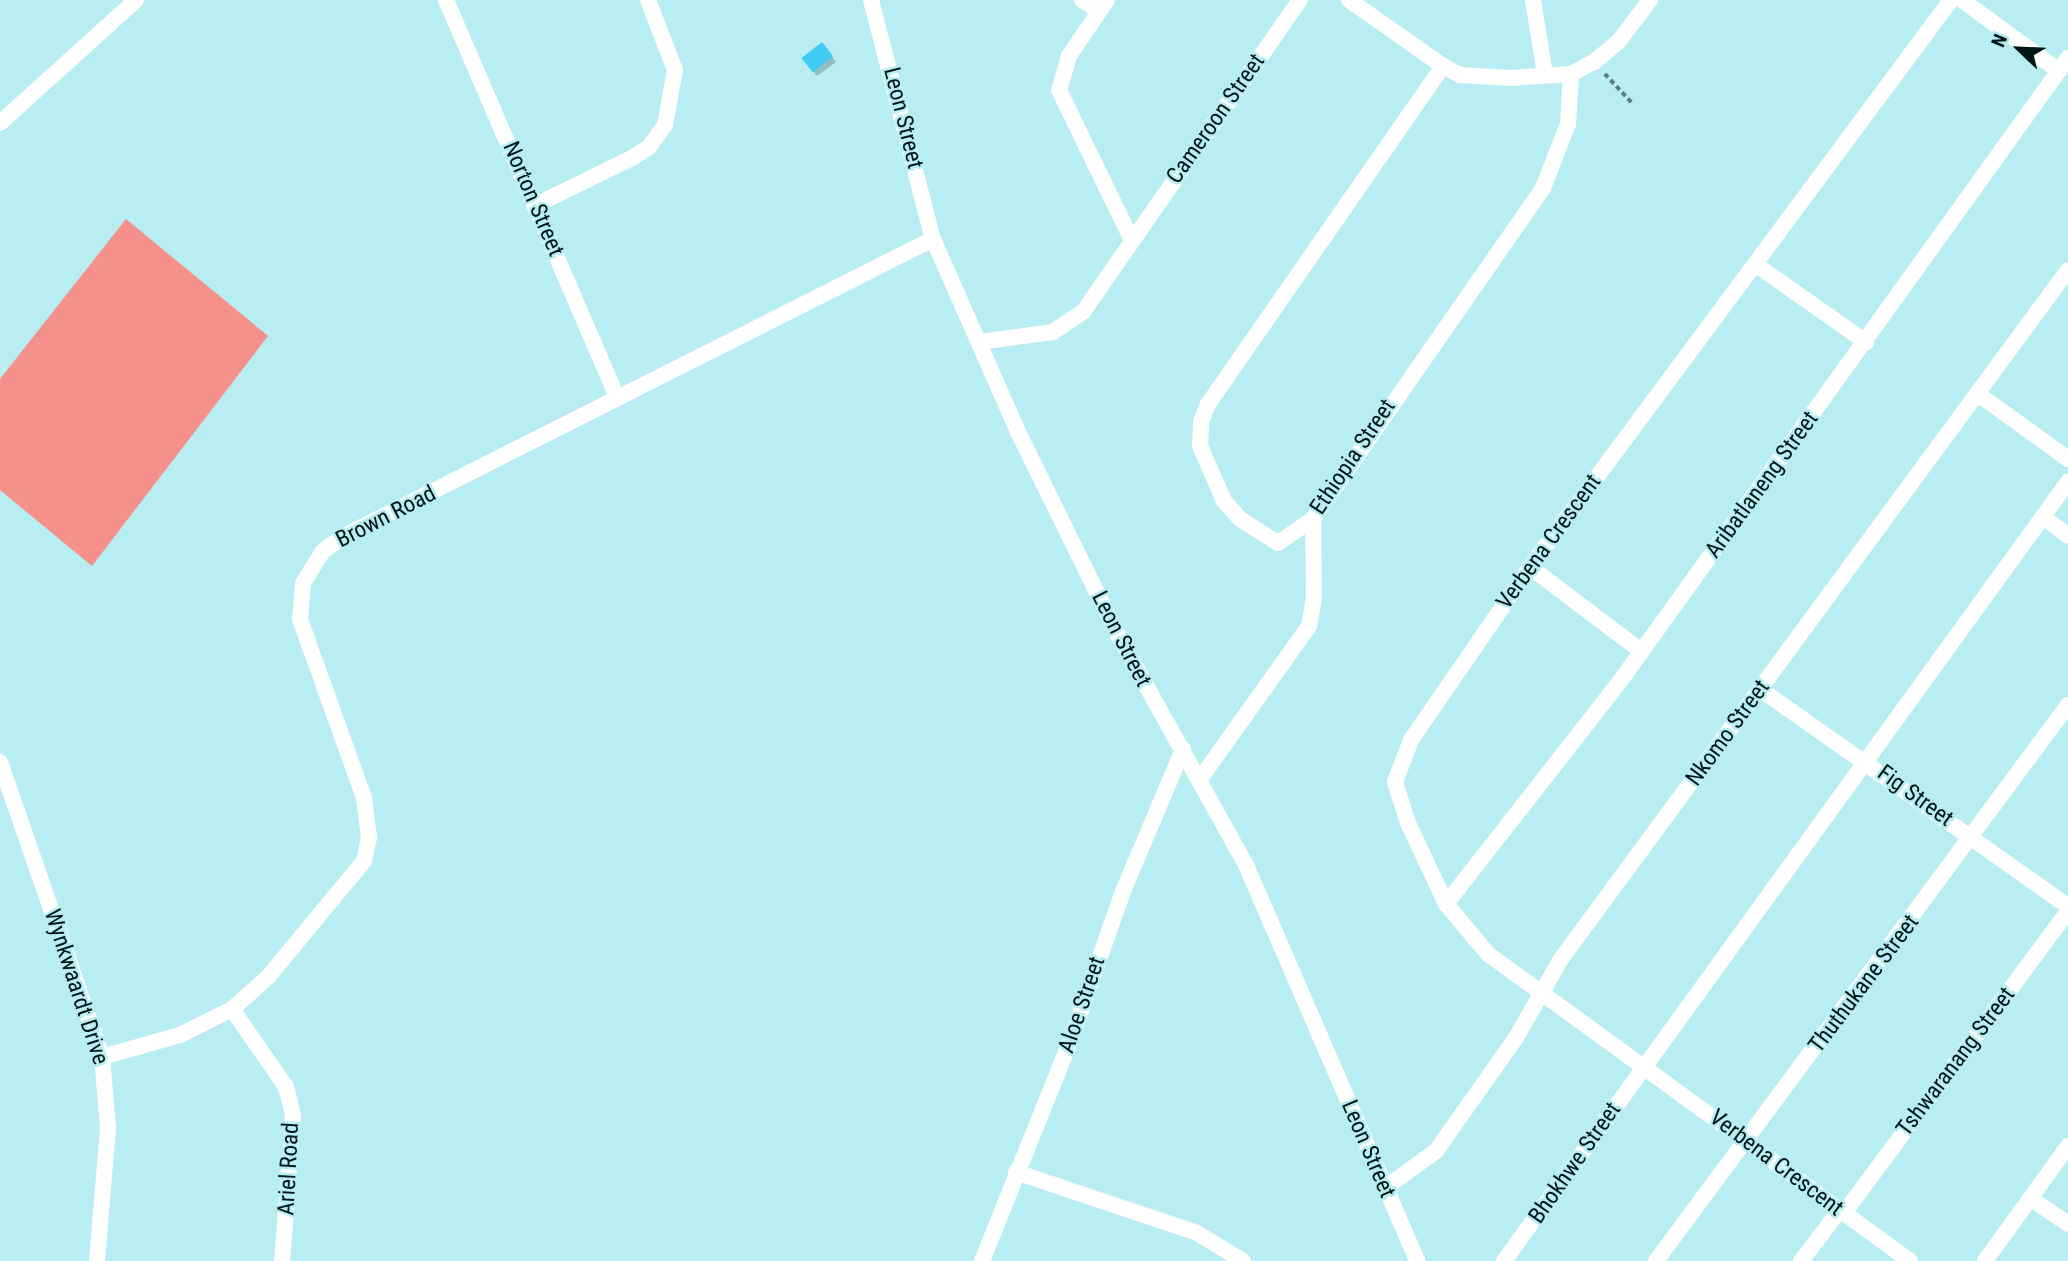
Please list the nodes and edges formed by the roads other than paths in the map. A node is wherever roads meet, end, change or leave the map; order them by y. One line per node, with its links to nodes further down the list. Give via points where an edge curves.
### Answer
1 (136, 0): 17 (street)
2 (446, 0): 18 (street, Norton Street)
3 (648, 0): 18 (street, via 676,70 665,125 649,146 632,158)
4 (871, 0): 20 (street, Leon Street)
5 (1083, 0): 12 (street)
6 (1300, 0): 19 (street, Cameroon Street)
7 (1349, 0): 14 (street)
8 (1533, 0): 16 (street)
9 (1650, 0): 15 (street, via 1619,41)
10 (1951, 0): 21 (street, Verbena Crescent)
11 (1962, 0): 13 (street)
12 (1103, 6): 19 (street, via 1062,68 1059,90)
13 (2063, 65): 24 (street, Aribatlaneng Street)
14 (1443, 66): 16 (street, via 1480,78); 30 (street, Ethiopia Street, via 1208,404 1201,422 1200,446 1210,477 1240,519 1278,543)
15 (1571, 74): 16 (street); 30 (street, Ethiopia Street, via 1568,124 1543,188 1391,400)
16 (1545, 75)
17 (0, 123)
18 (536, 205): 26 (street, Norton Street)
19 (1131, 238): 23 (street, Cameroon Street, via 1083,312 1067,324 1053,332)
20 (933, 239): 23 (street, Leon Street); 26 (street, Brown Road)
21 (1755, 264): 24 (street); 32 (street, Verbena Crescent)
22 (2068, 270): 25 (street, Nkomo Street)
23 (979, 342): 36 (street, Leon Street, via 1111,622)
24 (1866, 342): 33 (street, Aribatlaneng Street)
25 (1978, 394): 27 (street); 34 (street, Nkomo Street)
26 (617, 398): 46 (street, Brown Road, via 342,537 314,562 303,583 300,619 355,765 364,798 368,848 359,873 268,977)
27 (2068, 459)
28 (2068, 482): 29 (street)
29 (2043, 517): 31 (street); 37 (street)
30 (1313, 519): 39 (street, via 1314,597 1309,626)
31 (2068, 536)
32 (1530, 567): 33 (street); 42 (street, Verbena Crescent, via 1411,740 1396,771 1408,823)
33 (1641, 651): 42 (street, Aribatlaneng Street)
34 (1760, 689): 37 (street, Fig Street); 45 (street, Nkomo Street, via 1561,959)
35 (2068, 705): 41 (street, Thuthukane Street)
36 (1183, 749): 39 (street, Leon Street); 51 (street, Aloe Street, via 1124,888 1070,1042)
37 (1867, 761): 41 (street, Fig Street); 48 (street)
38 (0, 762): 40 (street, Wynkwaardt Drive)
39 (1200, 779): 52 (street, Leon Street, via 1245,865)
40 (6, 796): 47 (street, Wynkwaardt Drive)
41 (1973, 837): 43 (street, Fig Street); 49 (street, Thuthukane Street)
42 (1446, 904): 45 (street, Verbena Crescent, via 1488,954)
43 (2068, 905)
44 (2068, 911): 54 (street, Tshwaranang Street)
45 (1541, 994): 48 (street, Verbena Crescent); 52 (street, Nkomo Street, via 1484,1086 1436,1151)
46 (232, 1009): 47 (street, Brown Road, via 180,1035); 58 (street, Ariel Road, via 282,1080 293,1116)
47 (102, 1057): 57 (street, Wynkwaardt Drive, via 108,1129)
48 (1643, 1063): 49 (street, Verbena Crescent); 63 (street, Bhokhwe Street, via 1574,1169)
49 (1748, 1141): 54 (street, Verbena Crescent); 64 (street, Thuthukane Street)
50 (2068, 1146): 53 (street)
51 (1016, 1172): 56 (street, Aloe Street); 61 (street, via 1197,1233)
52 (1384, 1188): 62 (street, Leon Street)
53 (2030, 1198): 55 (street); 67 (street)
54 (1842, 1212): 65 (street, Tshwaranang Street); 66 (street, Verbena Crescent)
55 (2068, 1224)
56 (991, 1238): 59 (street, Aloe Street); 60 (street)
57 (97, 1261)
58 (282, 1261)
59 (982, 1261)
60 (995, 1261)
61 (1243, 1261)
62 (1417, 1261)
63 (1504, 1261)
64 (1656, 1261)
65 (1801, 1261)
66 (1910, 1261)
67 (1985, 1261)

